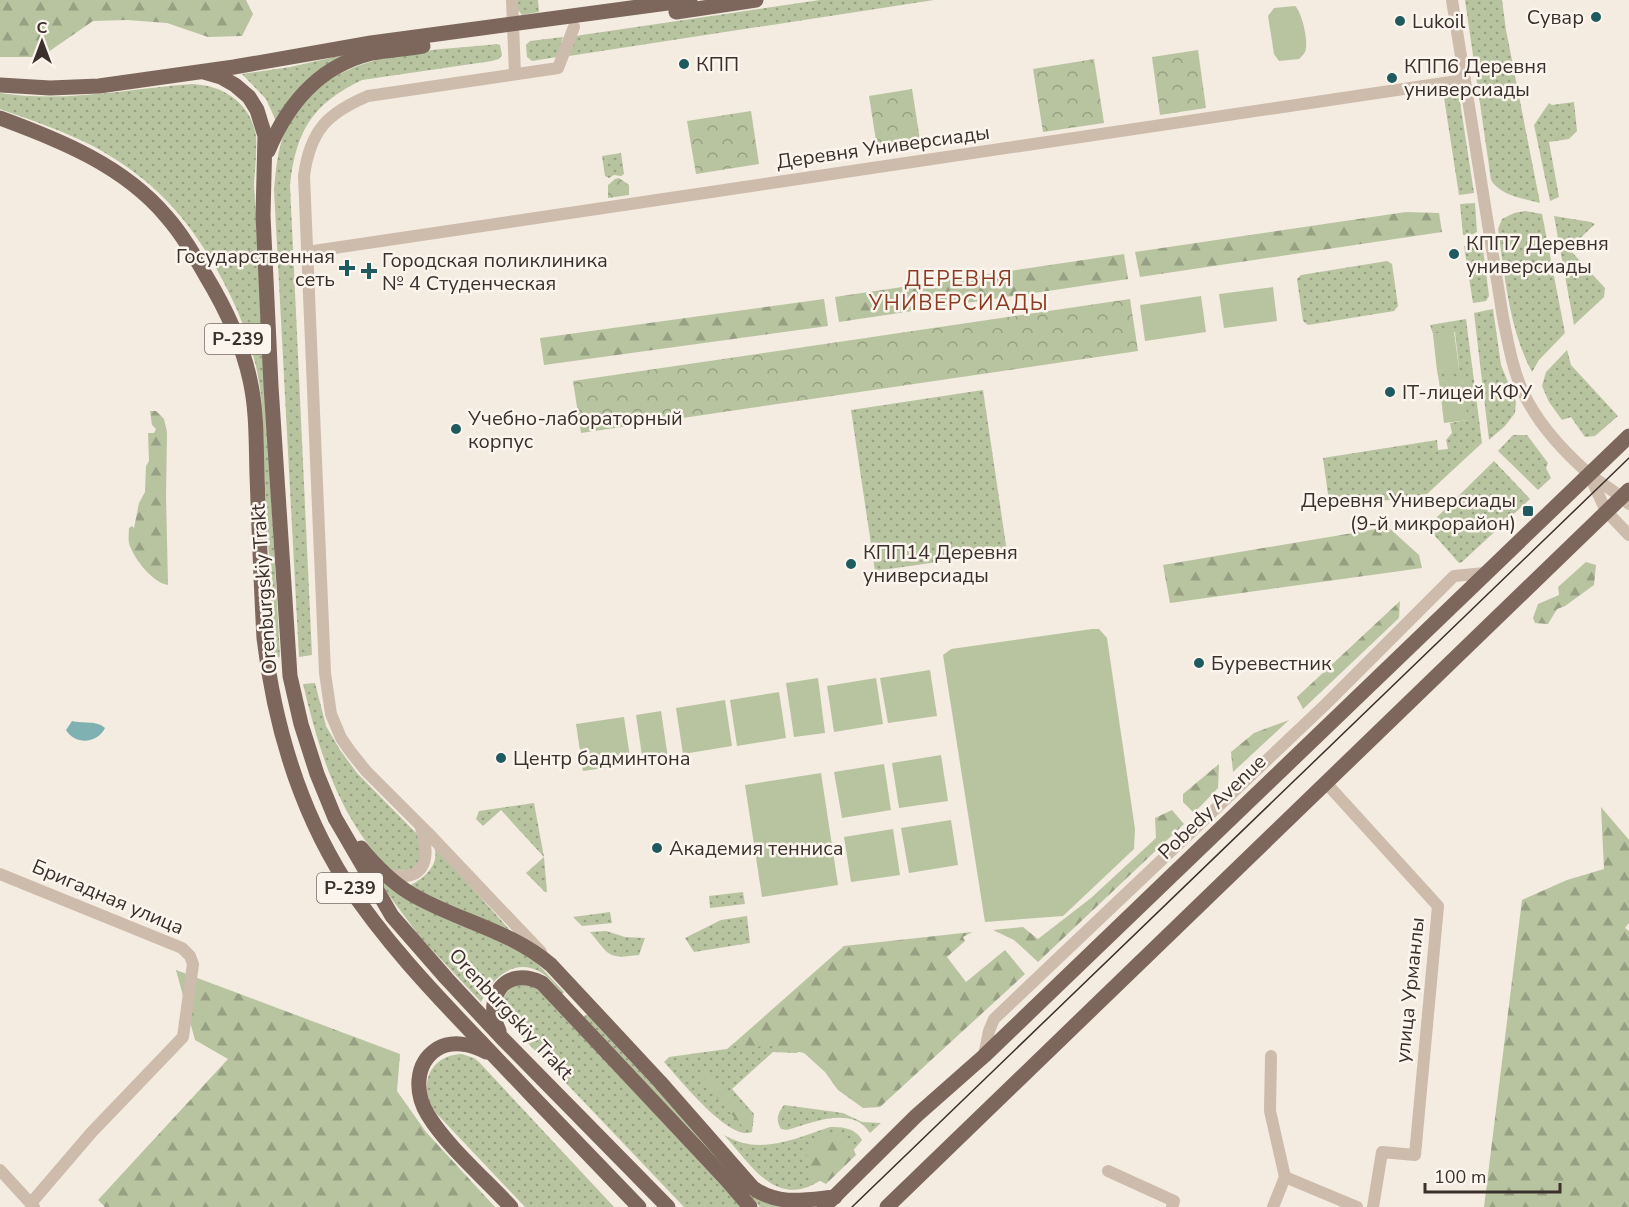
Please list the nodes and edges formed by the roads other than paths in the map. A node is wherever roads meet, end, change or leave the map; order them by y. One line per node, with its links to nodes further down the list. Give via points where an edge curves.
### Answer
1 (512, 0): 6 (street)
2 (690, 0): 6 (main road)
3 (756, 0): 5 (main road)
4 (1452, 0): 9 (street)
5 (574, 27): 6 (main road); 8 (street, via 558,68)
6 (513, 29): 7 (main road, via 370,43); 8 (street); 12 (main road, via 372,53 347,62 308,87 292,105)
7 (204, 72): 10 (main road, Orenburgskiy Trakt / Р-239, via 99,86); 12 (main road, Orenburgskiy Trakt / Р-239, via 235,85 249,97 262,123)
8 (515, 74): 13 (street, via 368,96 339,111 316,134 307,155)
9 (1464, 81): 13 (street, Деревня Универсиады); 15 (street, via 1510,354 1522,388 1540,420)
10 (0, 85)
11 (0, 118): 20 (main road, Orenburgskiy Trakt / Р-239, via 85,154 147,196 184,239 233,326 244,356 254,407)
12 (266, 156): 21 (main road, Orenburgskiy Trakt / Р-239, via 264,214 271,375)
13 (307, 252): 24 (street, via 325,687 341,738 366,771)
14 (1629, 436): 15 (main road, Pobedy Avenue)
15 (1588, 473): 16 (street); 17 (street); 19 (main road, Pobedy Avenue)
16 (1627, 497): 17 (main road)
17 (1606, 511): 18 (street); 22 (main road)
18 (1629, 535)
19 (1485, 573): 29 (main road, Pobedy Avenue); 29 (street, via 1454,576 1326,704 994,1019)
20 (268, 676): 21 (main road); 31 (main road, Orenburgskiy Trakt / Р-239, via 302,796 344,879 415,973)
21 (290, 676): 23 (main road, Orenburgskiy Trakt / Р-239, via 301,724)
22 (1327, 784): 41 (main road); 45 (street, улица Урманлы, via 1438,906 1415,1155 1382,1152)
23 (335, 818): 25 (main road); 28 (main road, Orenburgskiy Trakt / Р-239, via 392,916)
24 (419, 824): 25 (street, via 426,852 420,870 401,878); 27 (street)
25 (382, 873): 27 (main road, via 414,896 504,935)
26 (0, 874): 36 (street, Бригадная улица, via 182,948 192,964 183,1037 91,1133)
27 (551, 965): 35 (main road, via 753,1188 779,1200)
28 (501, 1037): 39 (main road, Orenburgskiy Trakt / Р-239); 40 (main road, via 493,1013 498,990 518,978 542,983)
29 (984, 1056): 35 (main road, Pobedy Avenue, via 916,1116)
30 (1271, 1056): 34 (street, via 1270,1111)
31 (499, 1061): 37 (main road, via 468,1045 439,1048 424,1062 419,1088 423,1106 435,1124); 38 (main road, Orenburgskiy Trakt / Р-239)
32 (0, 1170): 36 (street)
33 (1107, 1171): 42 (street, via 1174,1201)
34 (1285, 1178): 43 (street); 44 (street)
35 (830, 1202)
36 (32, 1205)
37 (511, 1207)
38 (639, 1207)
39 (669, 1207)
40 (750, 1207)
41 (887, 1207)
42 (1172, 1207)
43 (1273, 1207)
44 (1357, 1207)
45 (1373, 1207)

